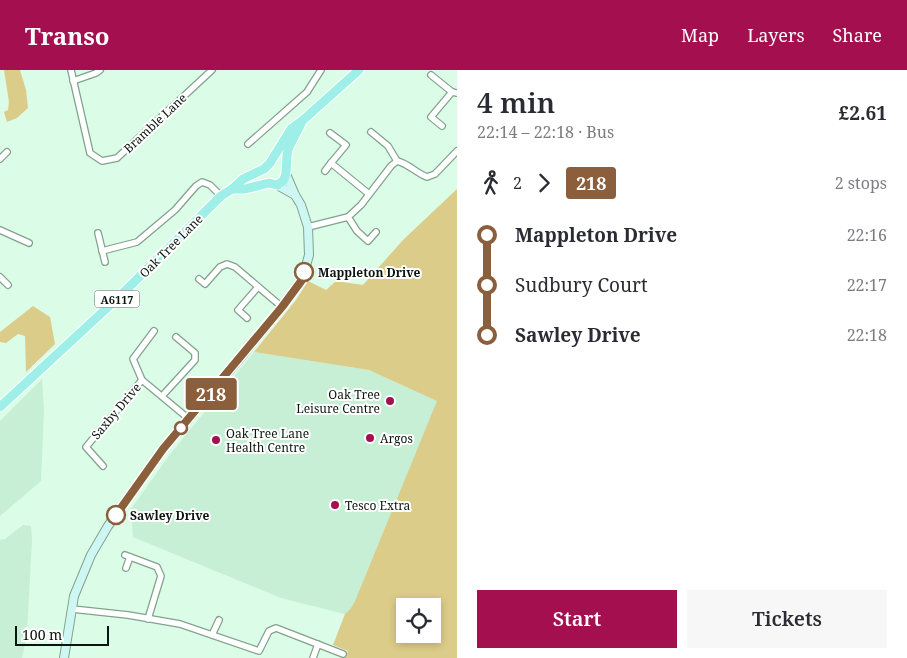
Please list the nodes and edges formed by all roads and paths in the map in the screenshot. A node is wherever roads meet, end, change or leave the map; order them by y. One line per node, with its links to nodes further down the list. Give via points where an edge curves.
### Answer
1 (71, 70): 7 (street, Bramble Lane)
2 (100, 70): 7 (street)
3 (212, 70): 7 (street, Bramble Lane, via 117,158 102,161 90,153)
4 (321, 70): 13 (street, via 307,92)
5 (354, 72): 9 (main road)
6 (431, 75): 8 (street)
7 (73, 81)
8 (454, 92): 10 (street, via 431,117)
9 (302, 121): 19 (main road, via 291,129); 21 (main road, via 288,150)
10 (442, 126)
11 (330, 132): 18 (street, via 346,145)
12 (371, 132): 17 (street, via 388,146)
13 (248, 144)
14 (457, 151): 17 (street, via 435,174 427,177)
15 (7, 152): 16 (street)
16 (0, 159)
17 (397, 161): 24 (street)
18 (331, 163): 20 (street); 24 (street)
19 (267, 166): 21 (main road, via 278,163); 22 (main road, via 264,179); 23 (main road, Oak Tree Lane / A6117)
20 (325, 171)
21 (286, 172): 22 (main road, via 283,181); 25 (street)
22 (273, 184): 23 (main road, Oak Tree Lane / A6117); 25 (street)
23 (232, 189): 26 (main road, Oak Tree Lane / A6117)
24 (369, 194): 27 (street)
25 (294, 195): 28 (street)
26 (221, 196): 33 (street, via 202,182 175,210 136,242); 43 (main road, Oak Tree Lane / A6117, via 122,295)
27 (348, 217): 28 (street); 30 (street, via 368,241)
28 (308, 227): 37 (street, via 309,241 302,280)
29 (0, 230): 32 (street)
30 (376, 232)
31 (98, 233): 33 (street)
32 (28, 243)
33 (102, 251): 34 (street)
34 (105, 262)
35 (199, 279): 36 (street, via 205,284 227,264)
36 (258, 286): 37 (street); 38 (street, via 238,310)
37 (282, 307): 44 (street)
38 (247, 318)
39 (154, 331): 41 (street, via 133,359)
40 (176, 336): 42 (street, via 195,353 196,360)
41 (142, 380): 42 (street, Saxby Drive); 45 (street, Saxby Drive, via 86,447)
42 (163, 395): 44 (street, Saxby Drive)
43 (0, 407)
44 (189, 418): 47 (street, via 108,526 91,555)
45 (103, 466)
46 (126, 568): 48 (street, via 127,556 157,567 161,576)
47 (72, 609): 48 (street); 54 (street)
48 (148, 618): 50 (street)
49 (219, 620): 50 (street)
50 (212, 635): 52 (street)
51 (318, 644): 52 (street, via 276,628 269,631); 53 (street); 56 (street)
52 (259, 652): 55 (street)
53 (343, 654)
54 (64, 658)
55 (256, 658)
56 (313, 658)

